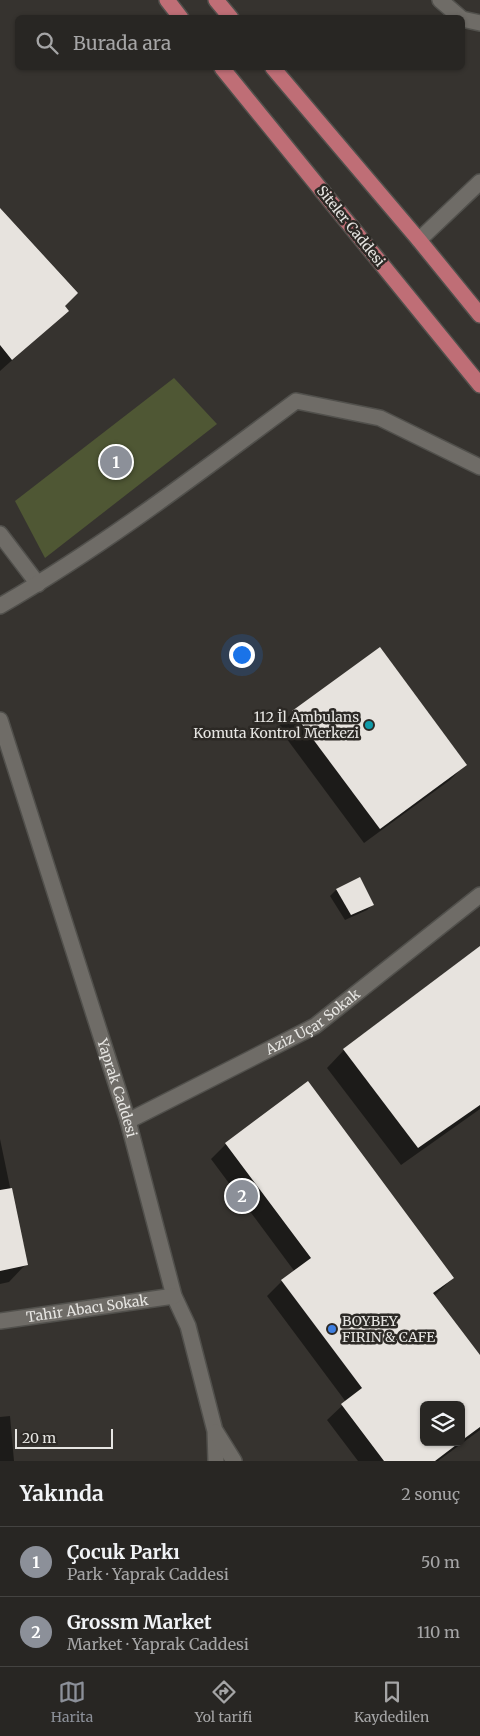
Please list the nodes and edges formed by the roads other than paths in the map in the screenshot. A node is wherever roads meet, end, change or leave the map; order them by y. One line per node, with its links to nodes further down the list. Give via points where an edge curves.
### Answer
1 (167, 0): 4 (main road)
2 (216, 0): 5 (main road)
3 (440, 0): 6 (street)
4 (179, 15)
5 (228, 15)
6 (458, 15)
7 (465, 19): 8 (street)
8 (480, 23)
9 (224, 70): 14 (main road, Siteler Caddesi)
10 (275, 70): 12 (main road)
11 (480, 182): 12 (street)
12 (419, 240): 13 (main road)
13 (480, 314)
14 (480, 385)
15 (480, 467): 17 (street, via 380,418 296,402 168,496)
16 (0, 534): 17 (street)
17 (38, 584): 18 (street)
18 (0, 606)
19 (0, 720): 21 (street, Yaprak Caddesi)
20 (480, 895): 21 (street, Aziz Uçar Sokak, via 315,1026)
21 (128, 1121): 22 (street, Yaprak Caddesi)
22 (174, 1296): 23 (street, Tahir Abacı Sokak); 24 (street, Yaprak Caddesi, via 188,1326)
23 (0, 1320)
24 (215, 1431): 25 (street, Yaprak Caddesi); 26 (street)
25 (216, 1461)
26 (234, 1461)

